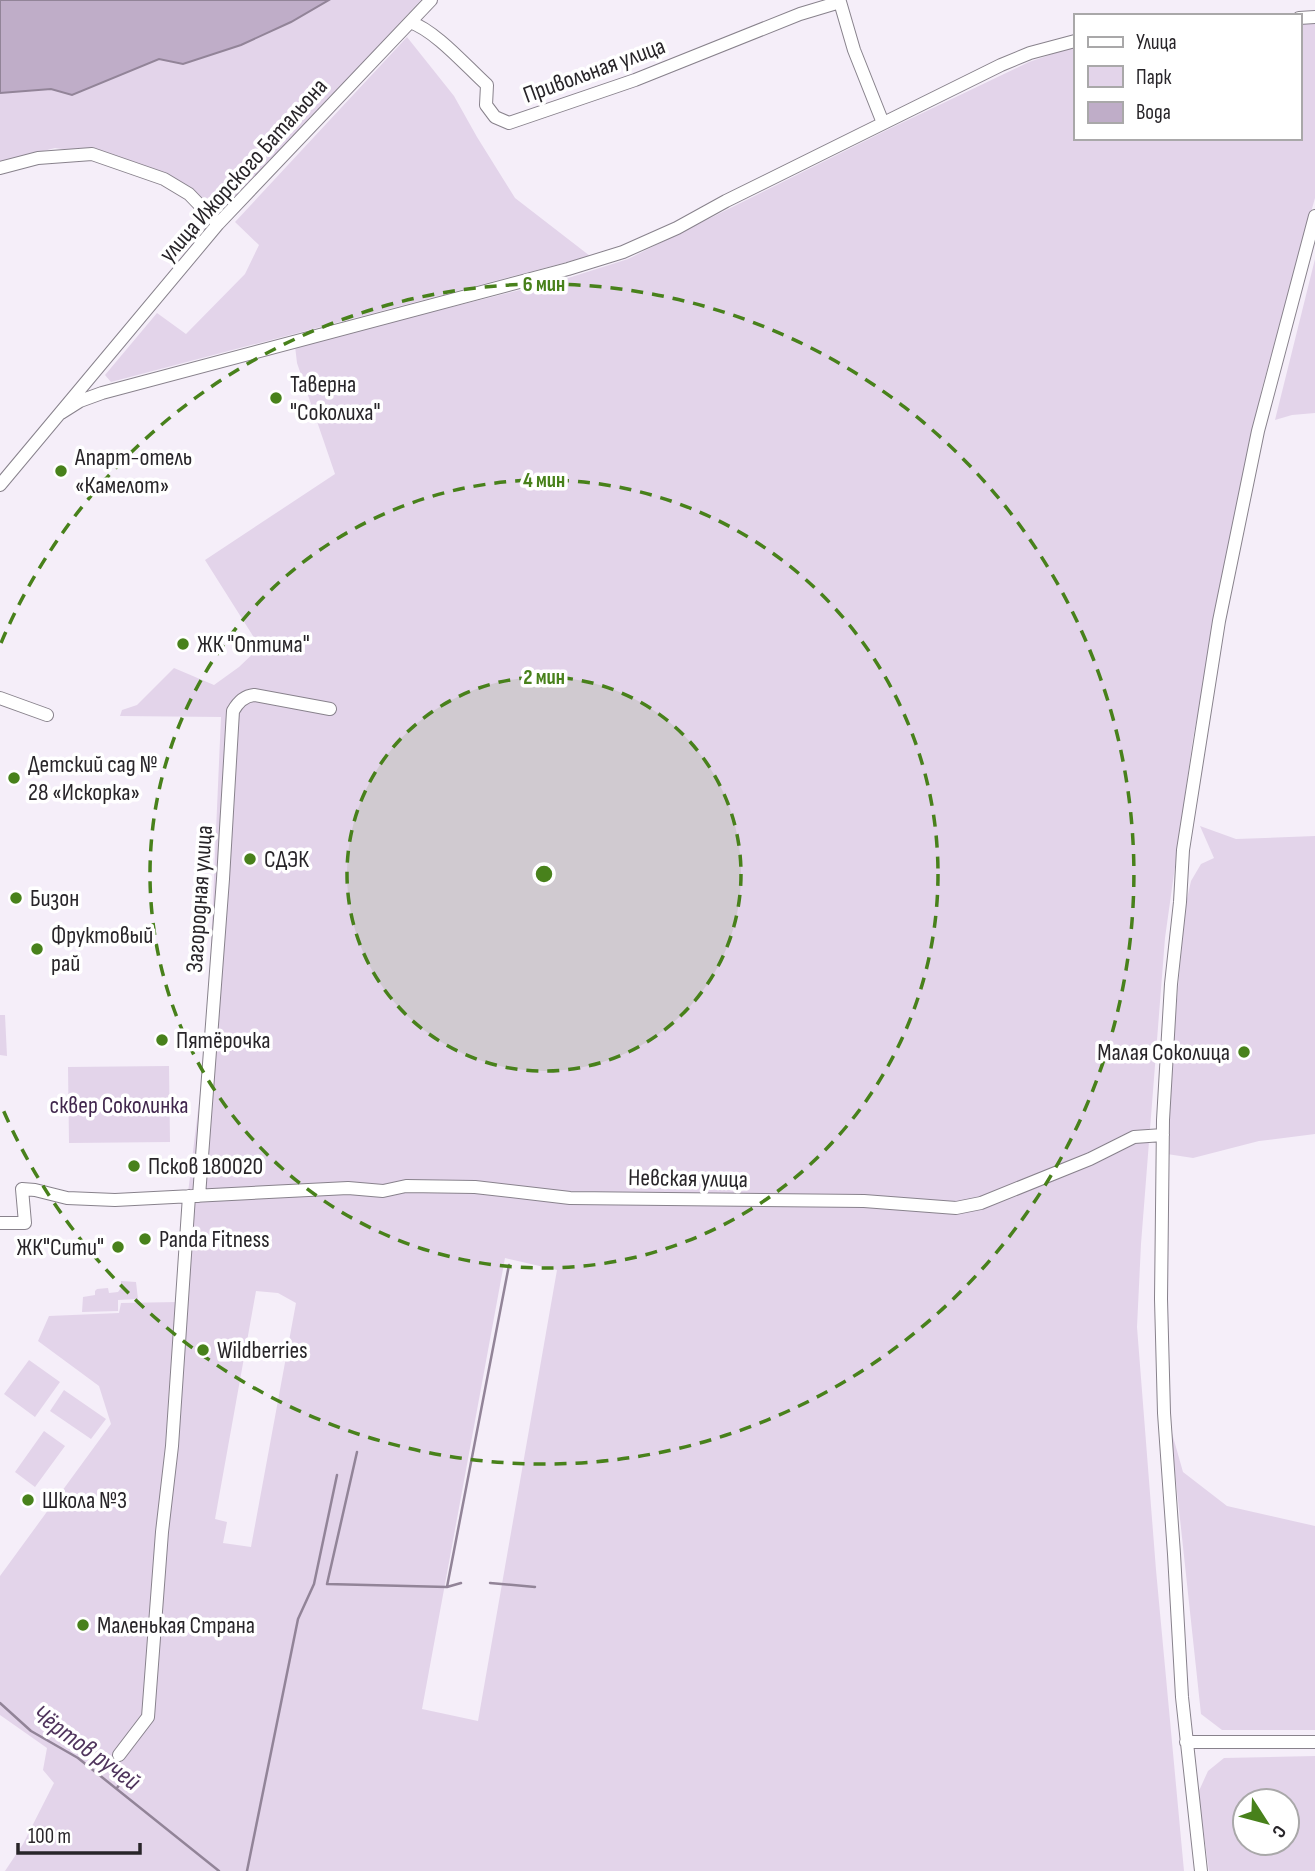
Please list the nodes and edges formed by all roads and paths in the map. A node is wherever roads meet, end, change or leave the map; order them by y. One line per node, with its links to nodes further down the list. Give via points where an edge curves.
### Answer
1 (430, 0): 2 (street, улица Ижорского Батальона)
2 (410, 22): 4 (street, Привольная улица, via 433,34 487,85 486,105 495,117 509,123 840,2); 7 (street, улица Ижорского Батальона)
3 (1074, 41): 4 (street, via 1001,65)
4 (883, 123): 9 (street, via 623,252)
5 (0, 168): 7 (street, via 38,158 92,154 164,179 189,194)
6 (1315, 216): 15 (street, via 1258,431 1219,621 1183,850)
7 (218, 223): 8 (street, улица Ижорского Батальона)
8 (93, 375): 9 (street); 10 (street, улица Ижорского Батальона)
9 (102, 393): 10 (street)
10 (61, 413): 11 (street, улица Ижорского Батальона)
11 (0, 485)
12 (0, 698): 14 (street)
13 (330, 709): 16 (street, Загородная улица, via 254,695 237,703 233,711)
14 (47, 715)
15 (1163, 1135): 16 (street, Невская улица, via 1134,1137 981,1203 956,1208 864,1201 570,1198 475,1187); 18 (street, via 1164,1413)
16 (194, 1196): 17 (street, Невская улица, via 82,1200 22,1189 25,1223); 20 (street, Загородная улица, via 148,1717)
17 (0, 1223)
18 (1185, 1742): 19 (street); 21 (street)
19 (1315, 1742)
20 (120, 1755)
21 (1200, 1871)

